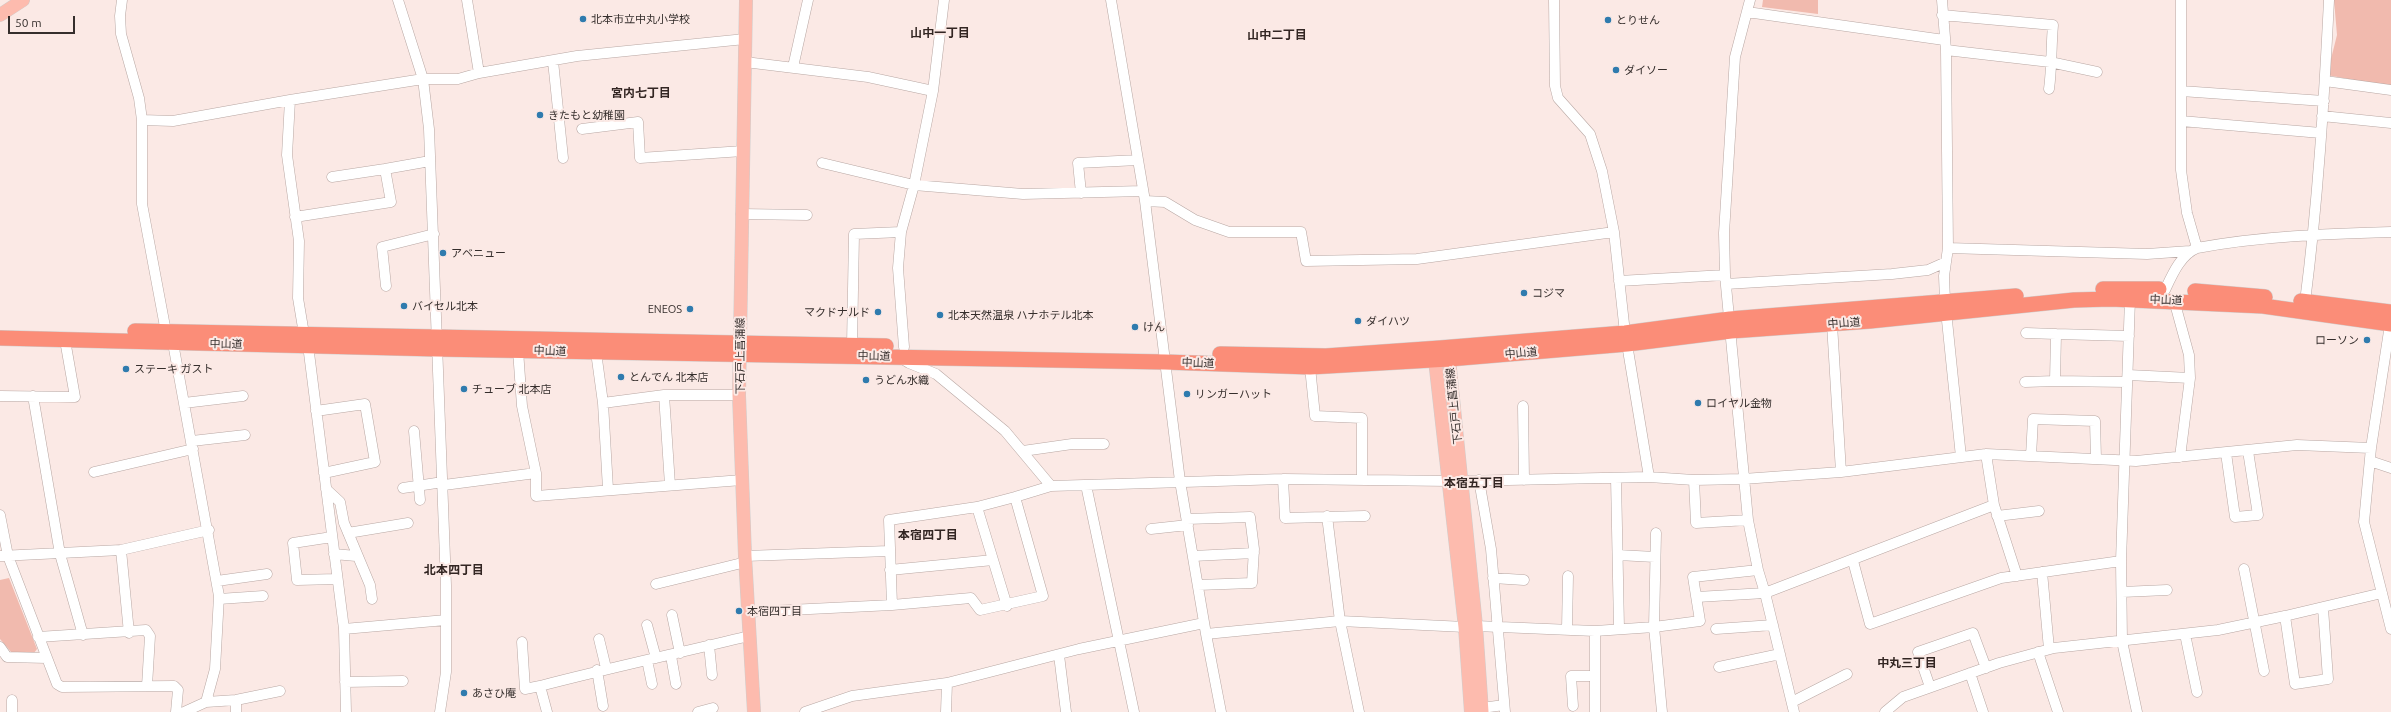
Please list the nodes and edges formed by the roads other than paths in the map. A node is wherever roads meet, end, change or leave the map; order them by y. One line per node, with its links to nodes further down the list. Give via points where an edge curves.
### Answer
1 (23, 0): 15 (main road)
2 (122, 0): 34 (street, via 121,34 139,98)
3 (398, 0): 25 (street)
4 (467, 0): 24 (street)
5 (746, 0): 17 (main road, 下石戸上菖蒲線)
6 (808, 0): 22 (street)
7 (944, 0): 29 (street)
8 (1111, 0): 41 (street)
9 (1554, 0): 53 (street, via 1555,86 1558,98 1590,134 1602,172)
10 (1750, 0): 14 (street)
11 (1942, 0): 16 (street)
12 (2181, 0): 30 (street)
13 (2329, 0): 26 (street)
14 (1747, 12): 18 (street); 60 (street, via 1735,57 1724,233)
15 (0, 15)
16 (1942, 15): 18 (street); 21 (street, via 2053,26)
17 (745, 39): 19 (street); 20 (main road, 下石戸上菖蒲線)
18 (1945, 45): 21 (street); 57 (street)
19 (553, 60): 24 (street); 40 (street)
20 (745, 62): 22 (street); 39 (main road, 下石戸上菖蒲線)
21 (2050, 62): 23 (street); 27 (street, via 2052,69)
22 (793, 67): 29 (street, via 868,77)
23 (2097, 72)
24 (479, 73): 25 (street, via 458,79)
25 (423, 79): 31 (street); 42 (street)
26 (2325, 81): 28 (street); 32 (street)
27 (2049, 89)
28 (2391, 90)
29 (933, 91): 46 (street)
30 (2181, 91): 32 (street); 35 (street)
31 (290, 100): 34 (street, via 173,121); 51 (street, via 287,155)
32 (2324, 101): 33 (street)
33 (2322, 116): 36 (street); 38 (street)
34 (142, 120): 75 (street, via 142,204)
35 (2181, 121): 38 (street); 58 (street, via 2181,170)
36 (2391, 123)
37 (582, 129): 39 (street, via 638,122 640,158)
38 (2321, 133): 56 (street)
39 (743, 151): 49 (main road, 下石戸上菖蒲線)
40 (563, 158)
41 (1138, 160): 47 (street, via 1078,162); 48 (street)
42 (430, 161): 44 (street); 55 (street)
43 (822, 162): 46 (street)
44 (385, 169): 45 (street); 51 (street, via 391,202)
45 (332, 177)
46 (914, 185): 47 (street, via 1023,194); 52 (street)
47 (1081, 193): 48 (street)
48 (1144, 196): 53 (street, via 1165,202 1195,220 1229,232 1301,232 1306,261 1417,260); 86 (street)
49 (741, 214): 50 (street); 81 (main road, 下石戸上菖蒲線)
50 (807, 215)
51 (295, 217): 78 (street, via 299,241 298,298)
52 (901, 232): 80 (street, via 854,234); 84 (street, via 898,268)
53 (1614, 232): 61 (street)
54 (2391, 232): 56 (street)
55 (434, 234): 62 (street, via 382,247); 79 (street)
56 (2313, 235): 58 (street, via 2225,242); 65 (street)
57 (1948, 248): 58 (street, via 2147,254); 59 (street)
58 (2193, 249): 63 (street, via 2172,274)
59 (1946, 262): 60 (street, via 1928,270 1892,274); 66 (street)
60 (1726, 280): 61 (street); 69 (street)
61 (1619, 281): 76 (street)
62 (386, 286)
63 (2169, 295): 64 (highway, 中山道); 65 (highway, 中山道, via 2237,293); 66 (highway, 中山道, via 2109,288); 67 (highway, 中山道); 89 (street, via 2190,355)
64 (2130, 299): 66 (highway, 中山道); 73 (street)
65 (2304, 302): 67 (highway, 中山道)
66 (1946, 307): 68 (highway, 中山道); 69 (highway, 中山道); 111 (street)
67 (2391, 319): 105 (street)
68 (1832, 324): 69 (highway, 中山道); 118 (street)
69 (1731, 325): 76 (highway, 中山道); 123 (street)
70 (0, 329): 75 (highway, 中山道)
71 (2026, 333): 72 (street)
72 (2056, 334): 73 (street); 90 (street)
73 (2129, 336): 88 (street)
74 (0, 338): 77 (highway, 中山道)
75 (169, 338): 77 (highway, 中山道); 78 (highway, 中山道); 98 (street)
76 (1626, 339): 85 (highway, 中山道); 121 (street)
77 (66, 340): 95 (street, via 74,397)
78 (306, 340): 79 (highway, 中山道); 100 (street)
79 (438, 344): 81 (highway, 中山道); 82 (highway, 中山道); 132 (street)
80 (852, 345): 81 (highway, 中山道); 84 (highway, 中山道)
81 (740, 349): 83 (highway, 中山道); 84 (highway, 中山道); 93 (main road, 下石戸上菖蒲線)
82 (518, 350): 83 (highway, 中山道); 120 (street, via 522,406)
83 (596, 352): 97 (street)
84 (902, 352): 86 (highway, 中山道); 106 (street, via 908,364 936,374 1005,431)
85 (1441, 356): 86 (highway, 中山道); 87 (highway, 中山道); 131 (main road, 下石戸上菖蒲線)
86 (1164, 357): 87 (highway, 中山道); 130 (street)
87 (1310, 367): 126 (street, via 1315,416 1362,418)
88 (2127, 378): 89 (street); 90 (street); 114 (street)
89 (2190, 378): 112 (street)
90 (2055, 381): 91 (street)
91 (2025, 382)
92 (664, 395): 93 (street); 97 (street); 134 (street)
93 (739, 395): 124 (main road, 下石戸上菖蒲線)
94 (0, 396): 95 (street)
95 (33, 396): 160 (street)
96 (243, 396): 98 (street)
97 (603, 402): 139 (street)
98 (184, 403): 104 (street)
99 (1522, 406): 128 (street)
100 (316, 411): 119 (street); 119 (street, via 365,404 375,462)
101 (414, 431): 133 (street)
102 (245, 435): 104 (street)
103 (1104, 444): 106 (street, via 1072,444)
104 (193, 445): 117 (street); 153 (street)
105 (2372, 448): 107 (street, via 2297,445); 115 (street)
106 (1023, 451): 136 (street)
107 (2248, 451): 108 (street); 108 (street, via 2258,515 2235,517)
108 (2226, 453): 112 (street)
109 (1986, 454): 110 (street); 111 (street); 142 (street)
110 (2031, 456): 113 (street); 113 (street, via 2033,419 2095,421)
111 (1960, 457): 118 (street)
112 (2180, 457): 114 (street, via 2136,461)
113 (2096, 459): 114 (street)
114 (2125, 459): 170 (street)
115 (2370, 461): 116 (street); 187 (street, via 2364,522)
116 (2391, 468)
117 (94, 472)
118 (1841, 472): 123 (street)
119 (324, 473): 137 (street)
120 (536, 474): 132 (street); 139 (street, via 536,496)
121 (1649, 477): 122 (street); 129 (street)
122 (1616, 478): 128 (street); 165 (street)
123 (1743, 479): 129 (street); 149 (street)
124 (742, 480): 134 (street); 167 (main road, 下石戸上菖蒲線)
125 (1283, 480): 126 (street); 130 (street); 146 (street, via 1285,518)
126 (1362, 480): 131 (street)
127 (1479, 480): 128 (street); 131 (street); 178 (street, via 1491,549)
128 (1524, 480)
129 (1694, 480): 149 (street, via 1696,523)
130 (1180, 481): 135 (street); 150 (street)
131 (1455, 481): 204 (main road, 下石戸上菖蒲線)
132 (444, 483): 133 (street); 198 (street)
133 (419, 485): 138 (street); 141 (street)
134 (670, 485): 139 (street)
135 (1086, 485): 136 (street); 220 (street)
136 (1051, 486): 140 (street)
137 (326, 488): 154 (street, via 340,502); 156 (street)
138 (403, 488)
139 (608, 489)
140 (1015, 497): 143 (street); 193 (street, via 1044,596)
141 (420, 500)
142 (1994, 505): 148 (street); 169 (street)
143 (977, 507): 158 (street, via 889,520); 168 (street)
144 (2039, 511): 148 (street)
145 (0, 515): 162 (street)
146 (1327, 516): 147 (street); 199 (street)
147 (1365, 516)
148 (1997, 516): 177 (street)
149 (1748, 520): 173 (street)
150 (1187, 522): 152 (street); 159 (street, via 1250,517); 164 (street)
151 (408, 523): 154 (street)
152 (1151, 529)
153 (209, 530): 157 (street); 181 (street)
154 (348, 533): 163 (street)
155 (1656, 533): 166 (street)
156 (332, 537): 161 (street); 179 (street, via 293,543 297,580)
157 (121, 550): 160 (street); 213 (street)
158 (889, 551): 167 (street); 172 (street)
159 (1254, 553): 164 (street); 183 (street, via 1252,582)
160 (60, 554): 162 (street); 216 (street)
161 (334, 554): 163 (street); 179 (street)
162 (4, 556): 218 (street)
163 (356, 556): 191 (street, via 370,585)
164 (1193, 556): 183 (street)
165 (1618, 556): 166 (street); 207 (street)
166 (1655, 557): 206 (street)
167 (745, 559): 182 (street); 195 (main road, 下石戸上菖蒲線)
168 (993, 560): 172 (street); 193 (street)
169 (1852, 560): 177 (street, via 1870,624 2001,578); 186 (street)
170 (2121, 561): 174 (street); 185 (street)
171 (2244, 569): 200 (street)
172 (890, 570): 192 (street)
173 (1758, 570): 186 (street); 189 (street, via 1693,577)
174 (2042, 572): 177 (street); 225 (street)
175 (267, 574): 181 (street)
176 (1568, 576): 209 (street)
177 (2017, 576)
178 (1493, 578): 180 (street); 205 (street)
179 (337, 579): 208 (street)
180 (1524, 580)
181 (217, 581): 190 (street)
182 (656, 584)
183 (1198, 586): 201 (street)
184 (2167, 590): 185 (street)
185 (2122, 592): 221 (street)
186 (1765, 593): 189 (street); 203 (street)
187 (2382, 593): 194 (street); 211 (street)
188 (263, 596): 190 (street)
189 (1697, 597): 206 (street, via 1700,621)
190 (219, 599): 252 (street, via 215,669)
191 (372, 599)
192 (892, 605): 193 (street, via 971,598 980,610); 195 (street)
193 (1007, 606)
194 (2323, 608): 197 (street); 197 (street, via 2328,679 2295,684)
195 (748, 612): 217 (main road, 下石戸上菖蒲線)
196 (672, 615): 227 (street)
197 (2285, 616): 200 (street)
198 (446, 620): 208 (street); 266 (street, via 446,672)
199 (1340, 621): 204 (street); 214 (street); 275 (street)
200 (2256, 622): 215 (street); 235 (street)
201 (1204, 623): 214 (street); 220 (street)
202 (648, 625): 231 (street)
203 (1773, 625): 210 (street); 228 (street)
204 (1470, 627): 205 (street); 260 (main road, 下石戸上菖蒲線)
205 (1497, 627): 209 (street); 257 (street)
206 (1654, 627): 207 (street); 277 (street)
207 (1619, 628): 212 (street)
208 (344, 629): 241 (street)
209 (1567, 629): 212 (street)
210 (1716, 629)
211 (2391, 629)
212 (1595, 631): 239 (street)
213 (129, 633): 216 (street); 245 (street, via 146,630 149,632)
214 (1206, 634): 274 (street)
215 (2185, 634): 221 (street); 249 (street)
216 (83, 635): 218 (street)
217 (749, 636): 223 (street); 269 (main road, 下石戸上菖蒲線)
218 (38, 637): 230 (street)
219 (599, 639): 234 (street)
220 (1118, 640): 229 (street); 273 (street)
221 (2122, 641): 225 (street); 281 (street)
222 (522, 642): 246 (street, via 525,689)
223 (709, 646): 227 (street); 238 (street)
224 (0, 647): 230 (street, via 7,657)
225 (2049, 650): 226 (street)
226 (2038, 652): 233 (street); 280 (street)
227 (676, 654): 231 (street); 244 (street)
228 (1780, 654): 232 (street); 255 (street)
229 (1059, 655): 242 (street); 272 (street)
230 (47, 658): 245 (street, via 59,686)
231 (651, 659): 234 (street); 243 (street)
232 (1719, 667)
233 (1986, 668): 236 (street); 247 (street, via 1973,633 1918,652)
234 (602, 669): 246 (street); 253 (street)
235 (2264, 671)
236 (1970, 673): 247 (street); 279 (street)
237 (1847, 674): 255 (street)
238 (712, 675)
239 (1595, 676): 254 (street, via 1571,676); 276 (street)
240 (403, 681): 241 (street)
241 (345, 682): 265 (street)
242 (947, 683): 259 (street, via 852,696); 271 (street)
243 (652, 684)
244 (676, 684)
245 (147, 686): 262 (street, via 177,688)
246 (540, 686): 267 (street)
247 (1930, 687): 258 (street, via 1903,697)
248 (280, 692): 251 (street)
249 (2197, 692)
250 (12, 700): 261 (street)
251 (236, 700): 252 (street); 264 (street)
252 (206, 702): 263 (street)
253 (603, 706)
254 (1573, 706)
255 (1793, 707)
256 (713, 708): 268 (street)
257 (1505, 708): 260 (street)
258 (1896, 708): 278 (street)
259 (817, 710): 270 (street)
260 (1474, 711)
261 (12, 712)
262 (176, 712)
263 (184, 712)
264 (236, 712)
265 (346, 712)
266 (440, 712)
267 (547, 712)
268 (698, 712)
269 (754, 712)
270 (805, 712)
271 (946, 712)
272 (1066, 712)
273 (1134, 712)
274 (1221, 712)
275 (1359, 712)
276 (1595, 712)
277 (1662, 712)
278 (1885, 712)
279 (1983, 712)
280 (2058, 712)
281 (2137, 712)

